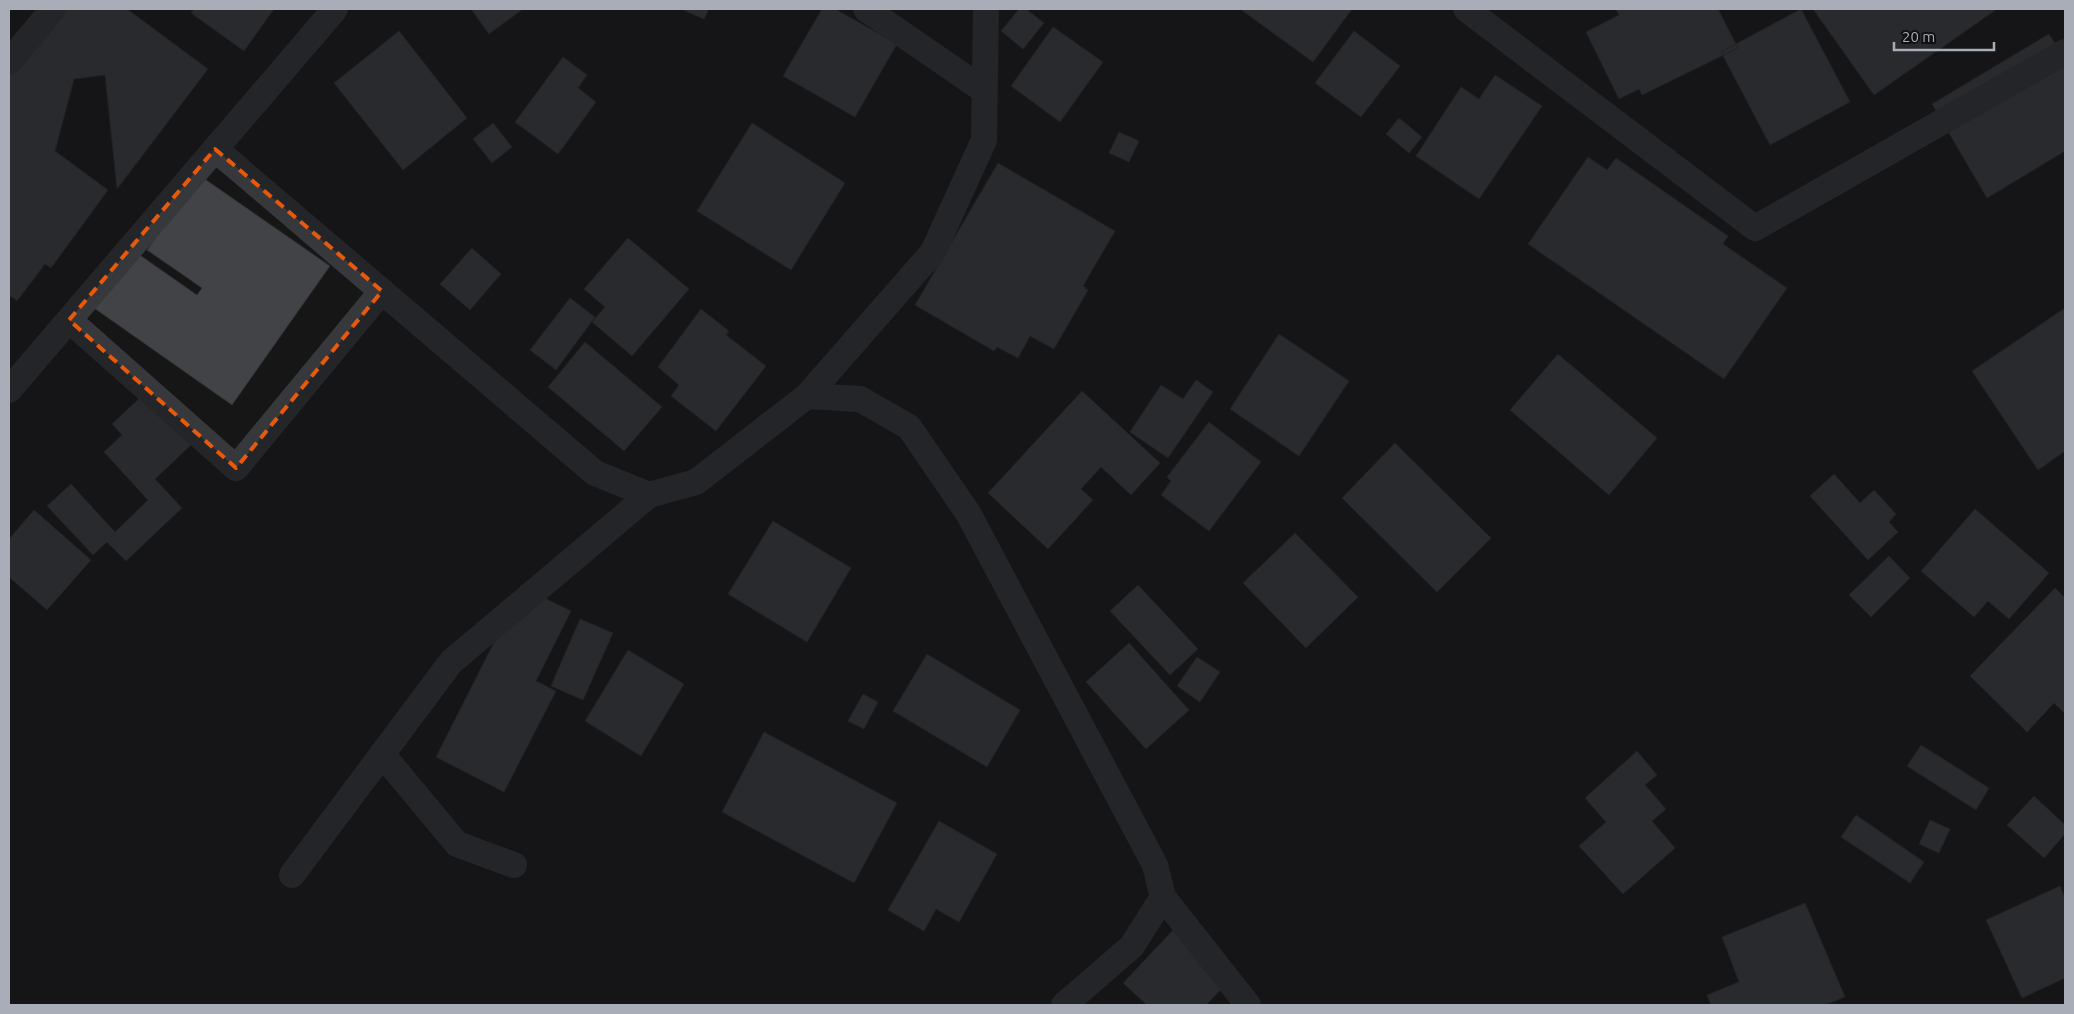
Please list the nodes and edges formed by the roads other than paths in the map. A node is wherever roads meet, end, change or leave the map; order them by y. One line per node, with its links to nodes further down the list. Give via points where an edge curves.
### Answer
1 (52, 9): 7 (street)
2 (335, 9): 9 (street)
3 (866, 9): 8 (street)
4 (986, 9): 8 (street)
5 (1466, 9): 6 (street, via 1756,228)
6 (2065, 52)
7 (9, 62)
8 (985, 90): 13 (street, via 984,140 933,252)
9 (215, 149): 10 (street); 11 (street)
10 (382, 291): 11 (street, via 236,468); 14 (street, via 595,473)
11 (69, 320): 12 (street)
12 (9, 390)
13 (807, 396): 14 (street, via 696,482); 18 (street, via 860,400 909,427 973,522 1156,865)
14 (649, 495): 15 (street, via 451,662)
15 (382, 754): 16 (street, via 457,844); 17 (street)
16 (514, 865)
17 (292, 876)
18 (1164, 897): 19 (street, via 1132,946); 20 (street)
19 (1064, 1005)
20 (1248, 1005)

